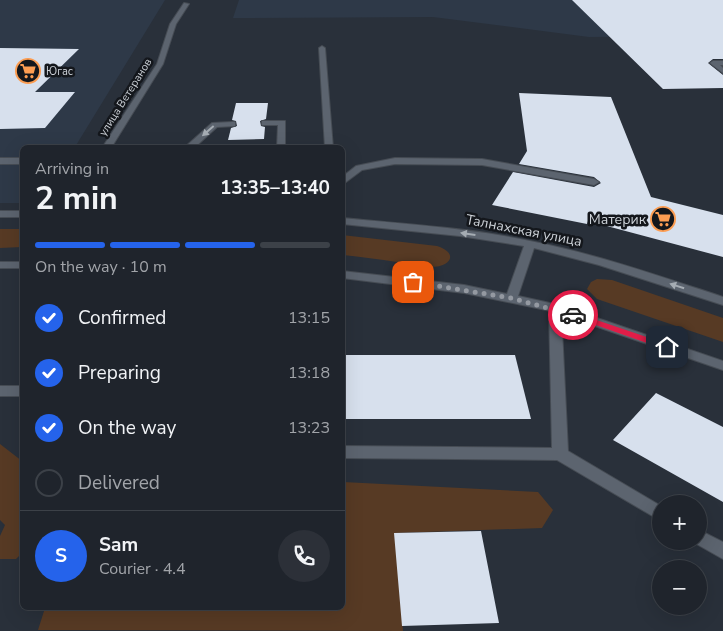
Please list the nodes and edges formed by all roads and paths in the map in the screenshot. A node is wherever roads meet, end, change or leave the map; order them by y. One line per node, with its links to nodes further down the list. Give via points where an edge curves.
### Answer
1 (186, 4): 7 (street, улица Ветеранов, via 173,24 160,64)
2 (322, 48): 10 (street)
3 (723, 63): 4 (street, via 713,63)
4 (723, 71)
5 (266, 123): 9 (street, via 282,123)
6 (232, 124): 8 (street, one-way to 8, via 215,125)
7 (108, 145)
8 (192, 145)
9 (282, 145)
10 (330, 145)
11 (0, 161): 12 (street)
12 (20, 161)
13 (345, 180): 14 (street, via 359,168 395,161 482,162)
14 (594, 182)
15 (0, 214): 16 (street)
16 (20, 214)
17 (345, 221): 18 (street, Талнахская улица, one-way to 17)
18 (530, 244): 22 (street); 23 (street, Талнахская улица, one-way to 18, via 581,256)
19 (0, 265): 20 (street)
20 (20, 265)
21 (345, 274): 22 (street)
22 (511, 298): 24 (street)
23 (723, 301)
24 (555, 308): 25 (street); 29 (street)
25 (723, 366)
26 (0, 391): 27 (street)
27 (20, 391)
28 (345, 452): 29 (street)
29 (560, 454): 30 (street)
30 (652, 509)
31 (707, 542): 32 (street)
32 (723, 551)

